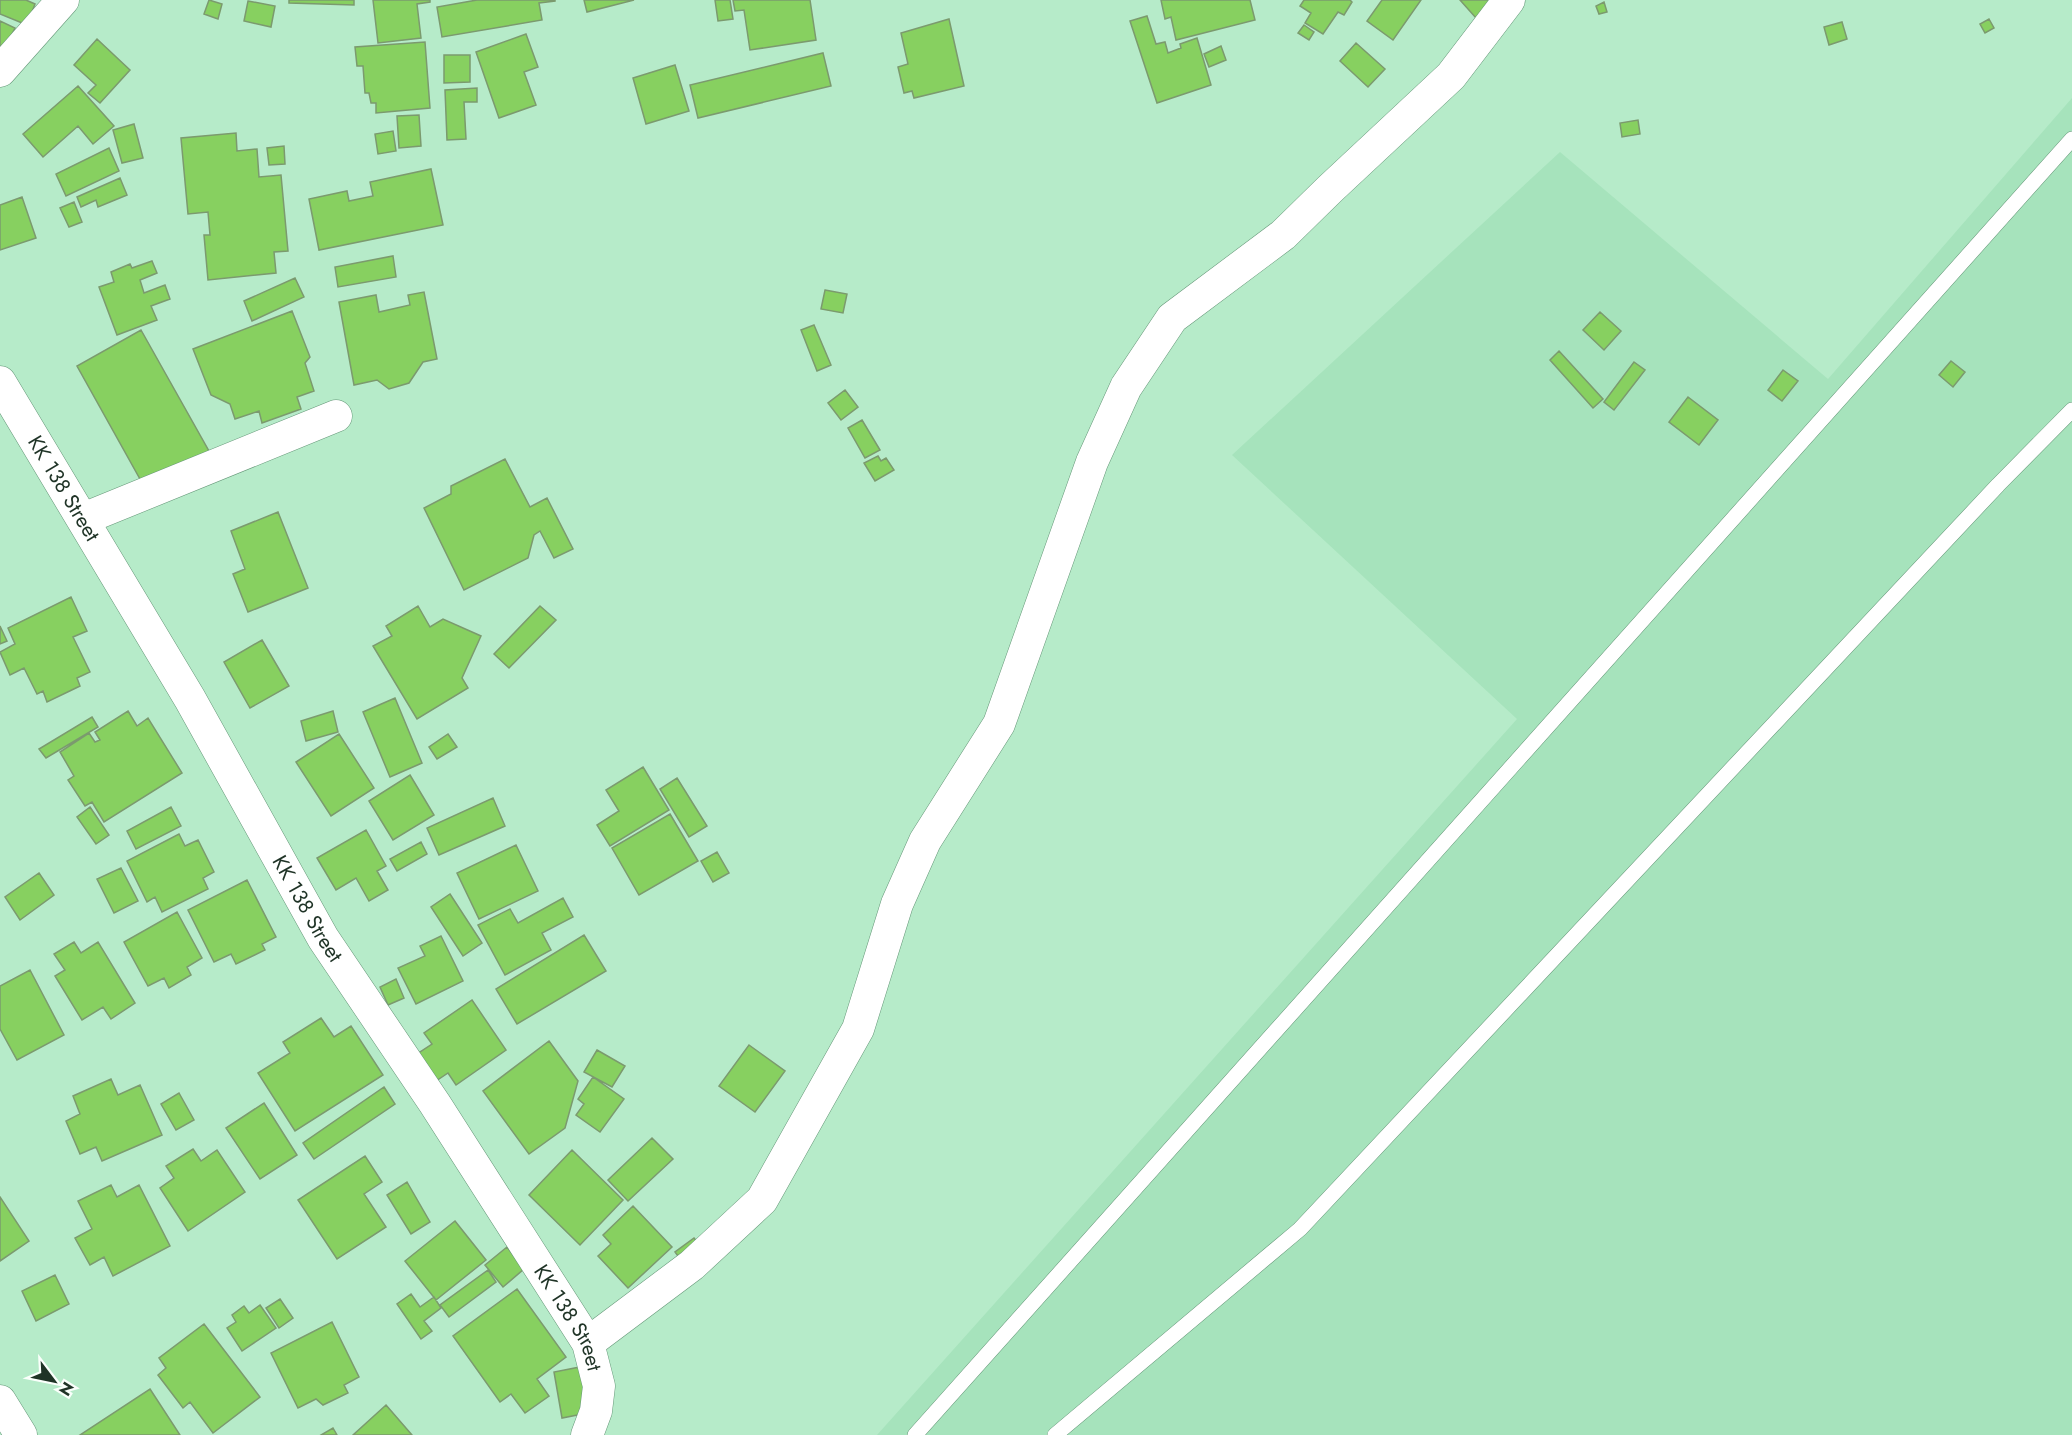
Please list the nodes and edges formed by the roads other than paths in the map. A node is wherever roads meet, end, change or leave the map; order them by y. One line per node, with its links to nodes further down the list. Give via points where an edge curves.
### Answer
1 (63, 0): 3 (street)
2 (1509, 0): 9 (street, via 1451,76 1283,235 1172,318 1126,387 1092,462 999,724 926,841 897,904 858,1029 762,1200 692,1265)
3 (0, 71)
4 (2072, 139): 13 (lane)
5 (0, 382): 8 (street, KK 138 Street)
6 (2072, 410): 14 (lane, via 1300,1229)
7 (336, 416): 8 (street)
8 (82, 519): 9 (street, KK 138 Street, via 190,699 323,939 435,1104)
9 (588, 1343): 12 (street, KK 138 Street, via 599,1386 596,1411)
10 (0, 1401): 11 (street)
11 (21, 1435)
12 (587, 1435)
13 (915, 1435)
14 (1055, 1435)

